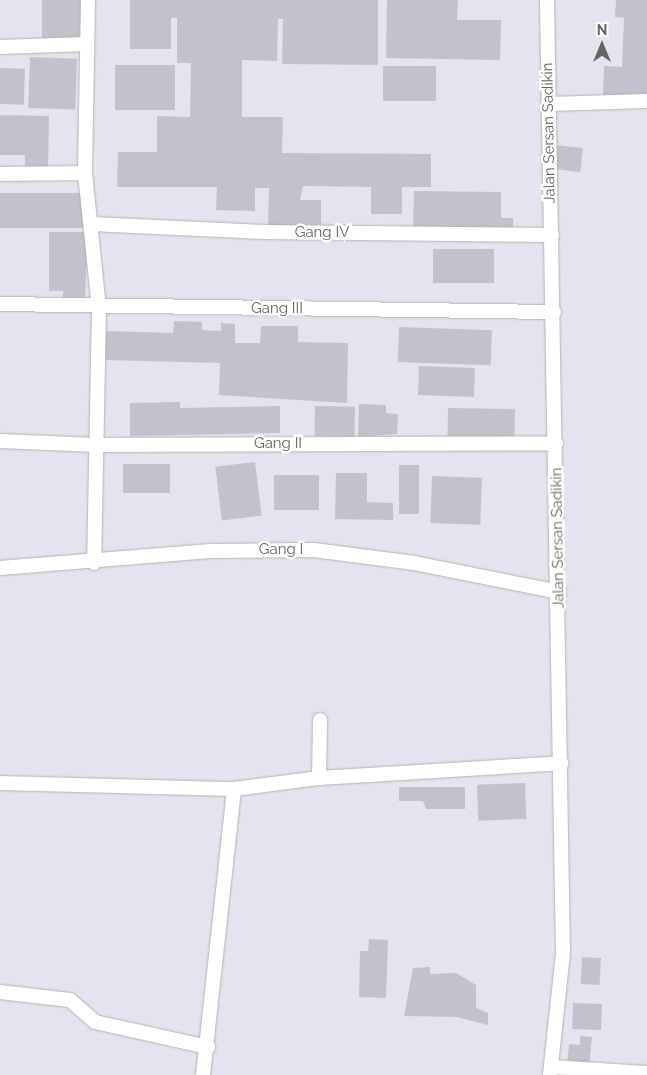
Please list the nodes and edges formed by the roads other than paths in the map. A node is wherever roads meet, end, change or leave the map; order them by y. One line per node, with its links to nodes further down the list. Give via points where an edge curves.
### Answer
1 (88, 0): 3 (street)
2 (547, 0): 6 (street, Jalan Sersan Sadikin)
3 (86, 44): 4 (street); 7 (street)
4 (0, 47)
5 (647, 100): 6 (street)
6 (549, 104): 10 (street, Jalan Sersan Sadikin)
7 (86, 172): 8 (street); 9 (street)
8 (0, 174)
9 (92, 224): 10 (street, Gang IV, via 264,232); 12 (street)
10 (552, 236): 13 (street, Jalan Sersan Sadikin)
11 (0, 304): 12 (street, Gang III)
12 (98, 308): 13 (street, Gang III); 16 (street)
13 (554, 312): 15 (street, Jalan Sersan Sadikin)
14 (0, 441): 16 (street, Gang II)
15 (556, 443): 16 (street, Gang II); 19 (street, Jalan Sersan Sadikin)
16 (96, 445): 17 (street)
17 (94, 563): 18 (street, Gang I); 19 (street, Gang I, via 213,551 314,550 414,563)
18 (0, 568)
19 (559, 592): 21 (street, Jalan Sersan Sadikin)
20 (320, 720): 22 (street)
21 (562, 763): 22 (street); 27 (street, Jalan Sersan Sadikin, via 563,953)
22 (319, 778): 24 (street)
23 (0, 782): 24 (street)
24 (234, 789): 26 (street)
25 (0, 992): 26 (street, via 70,1000 95,1022)
26 (208, 1047): 29 (street)
27 (550, 1071): 28 (street)
28 (647, 1073)
29 (203, 1075)

